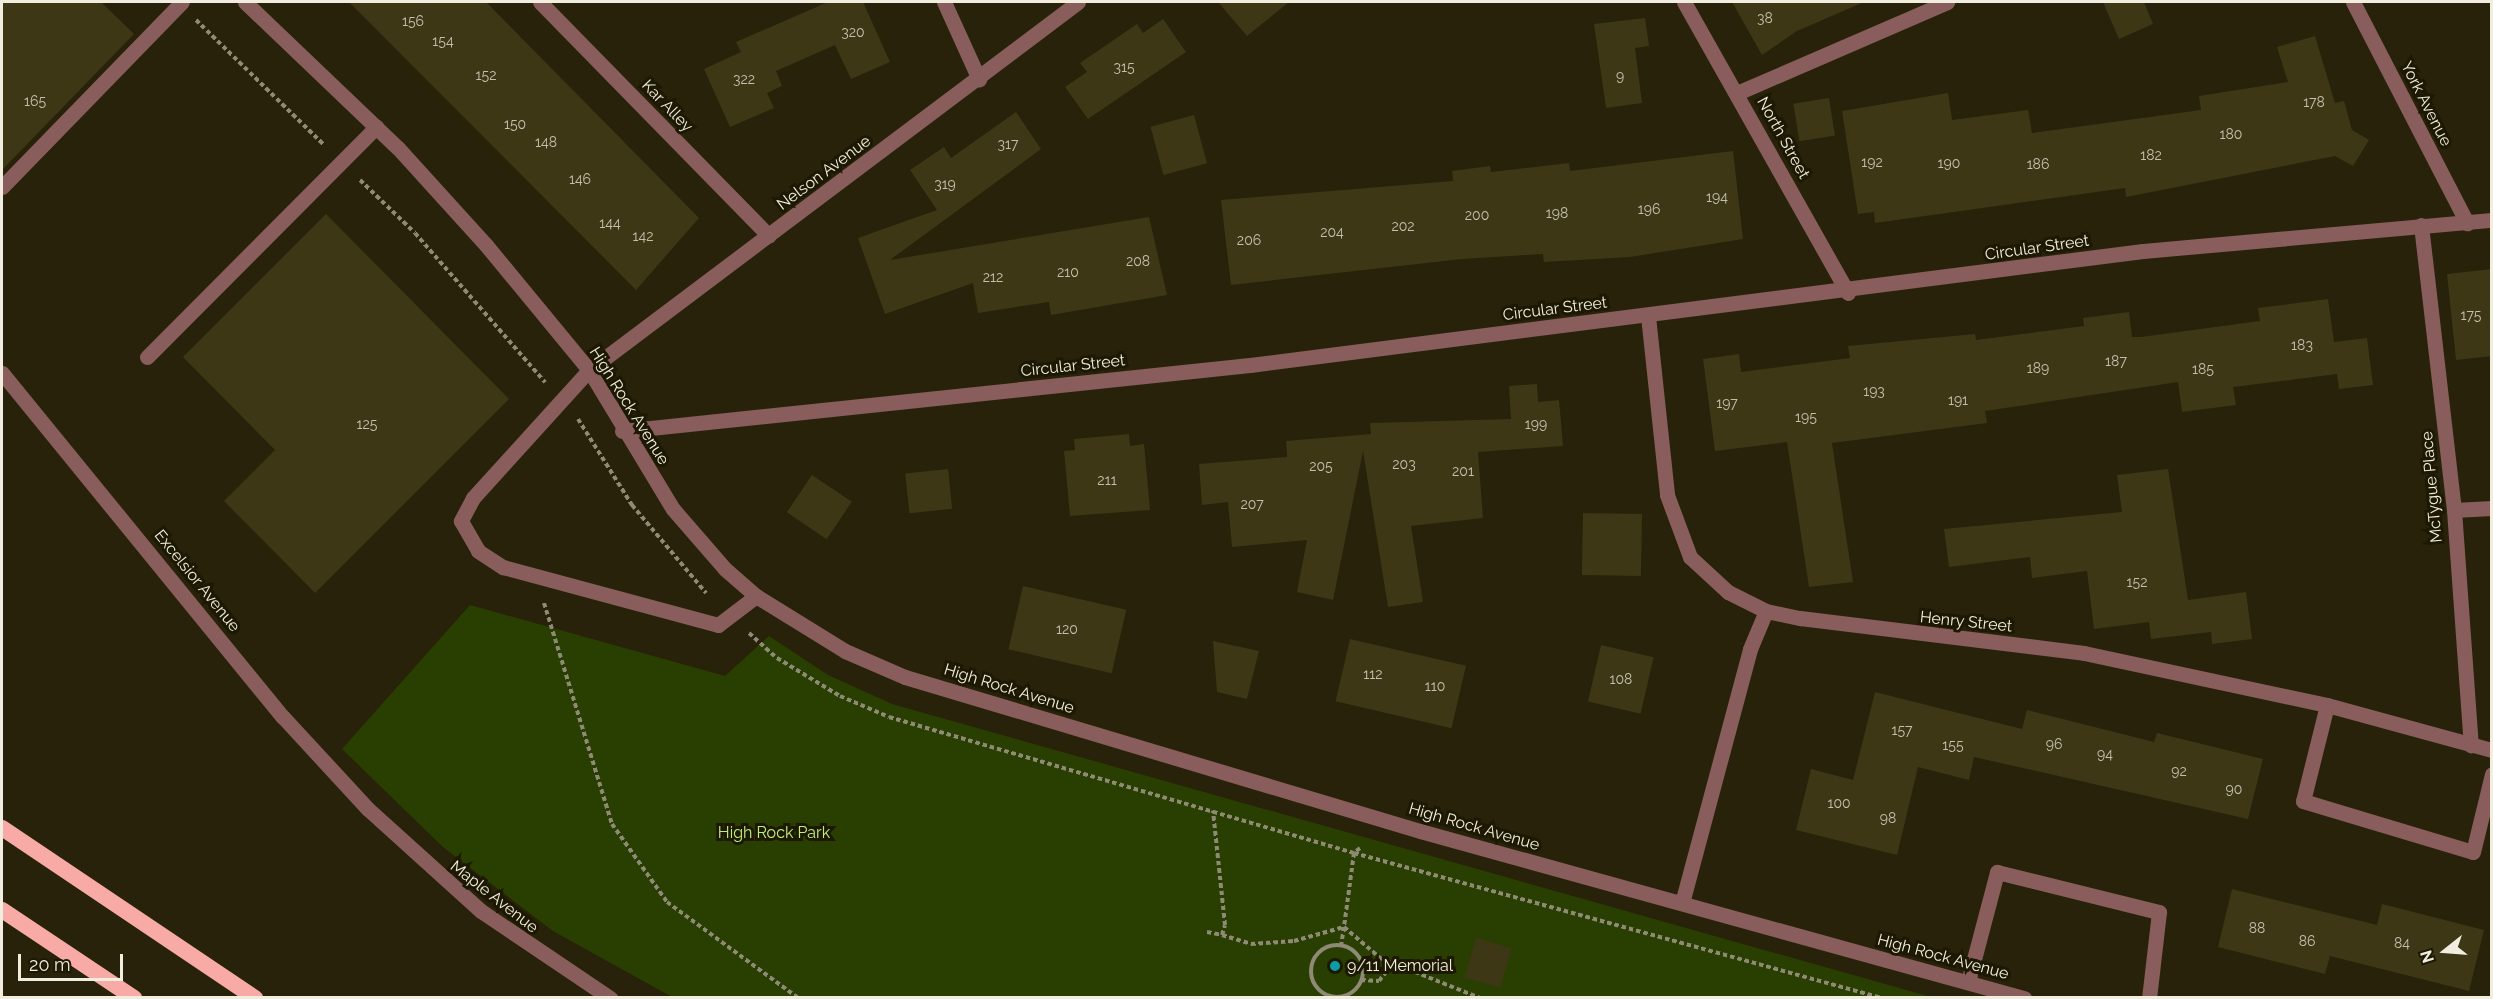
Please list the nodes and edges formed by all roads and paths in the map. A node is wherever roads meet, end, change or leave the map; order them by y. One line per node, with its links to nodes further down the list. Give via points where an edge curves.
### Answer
1 (245, 2): 11 (street, High Rock Avenue)
2 (540, 2): 17 (street, Kar Alley)
3 (944, 2): 9 (street)
4 (1078, 2): 9 (street, Nelson Avenue)
5 (1684, 2): 10 (street, North Street)
6 (1947, 2): 10 (street)
7 (2353, 2): 15 (street, York Avenue)
8 (180, 3): 12 (path); 13 (street)
9 (979, 79): 17 (street, Nelson Avenue)
10 (1737, 93): 18 (street, North Street)
11 (376, 127): 12 (street); 21 (street, High Rock Avenue, via 486,245)
12 (342, 162): 20 (street); 23 (path, via 415,233)
13 (2, 187)
14 (2492, 220): 15 (street, Circular Street)
15 (2467, 223): 16 (street, Circular Street)
16 (2421, 225): 18 (street, Circular Street, via 2143,251); 26 (street, McTygue Place)
17 (769, 236): 21 (street, Nelson Avenue)
18 (1848, 292): 19 (street, Circular Street)
19 (1648, 316): 24 (street, Circular Street, via 1250,365); 29 (street, Henry Street, via 1667,495 1690,557 1728,592)
20 (147, 357)
21 (589, 370): 23 (street, Nelson Avenue); 24 (street, High Rock Avenue)
22 (2, 373): 35 (street, Excelsior Avenue, via 284,717)
23 (561, 400): 27 (street, Nelson Avenue, via 473,498 461,521 478,551 503,567); 30 (path, via 587,430 639,515 691,580)
24 (622, 431): 28 (street, High Rock Avenue, via 673,509)
25 (2492, 508): 26 (street)
26 (2454, 510): 32 (street, McTygue Place)
27 (536, 577): 30 (street, via 718,625); 52 (path, via 612,824 667,902)
28 (756, 596): 30 (street); 40 (street, High Rock Avenue, via 845,651 905,677)
29 (1766, 611): 31 (street, Henry Street, via 2084,653); 40 (street, via 1750,649)
30 (730, 616): 36 (path, via 777,658 840,696 889,717)
31 (2327, 705): 32 (street, Henry Street); 34 (street, via 2303,801 2473,852)
32 (2471, 745): 33 (street, Henry Street)
33 (2492, 750)
34 (2492, 774)
35 (368, 809): 51 (street, Maple Avenue, via 489,918)
36 (1213, 811): 39 (path); 44 (path)
37 (2, 828): 50 (highway)
38 (1360, 848): 39 (path)
39 (1354, 853): 42 (path); 54 (path)
40 (1682, 903): 48 (street, High Rock Avenue)
41 (2, 910): 49 (highway)
42 (1344, 927): 44 (path, via 1294,941 1251,944); 45 (path); 46 (path)
43 (1207, 932): 44 (path)
44 (1222, 935)
45 (1341, 945): 47 (path, via 1359,956); 47 (path, via 1327,946 1314,958 1314,984 1336,997 1352,992)
46 (1393, 963): 47 (path, via 1379,981); 53 (path)
47 (1361, 980)
48 (1968, 982): 55 (street, High Rock Avenue); 56 (street, via 1997,872 2159,912)
49 (134, 998)
50 (255, 998)
51 (610, 998)
52 (798, 998)
53 (1480, 998)
54 (1882, 998)
55 (2024, 998)
56 (2149, 998)

